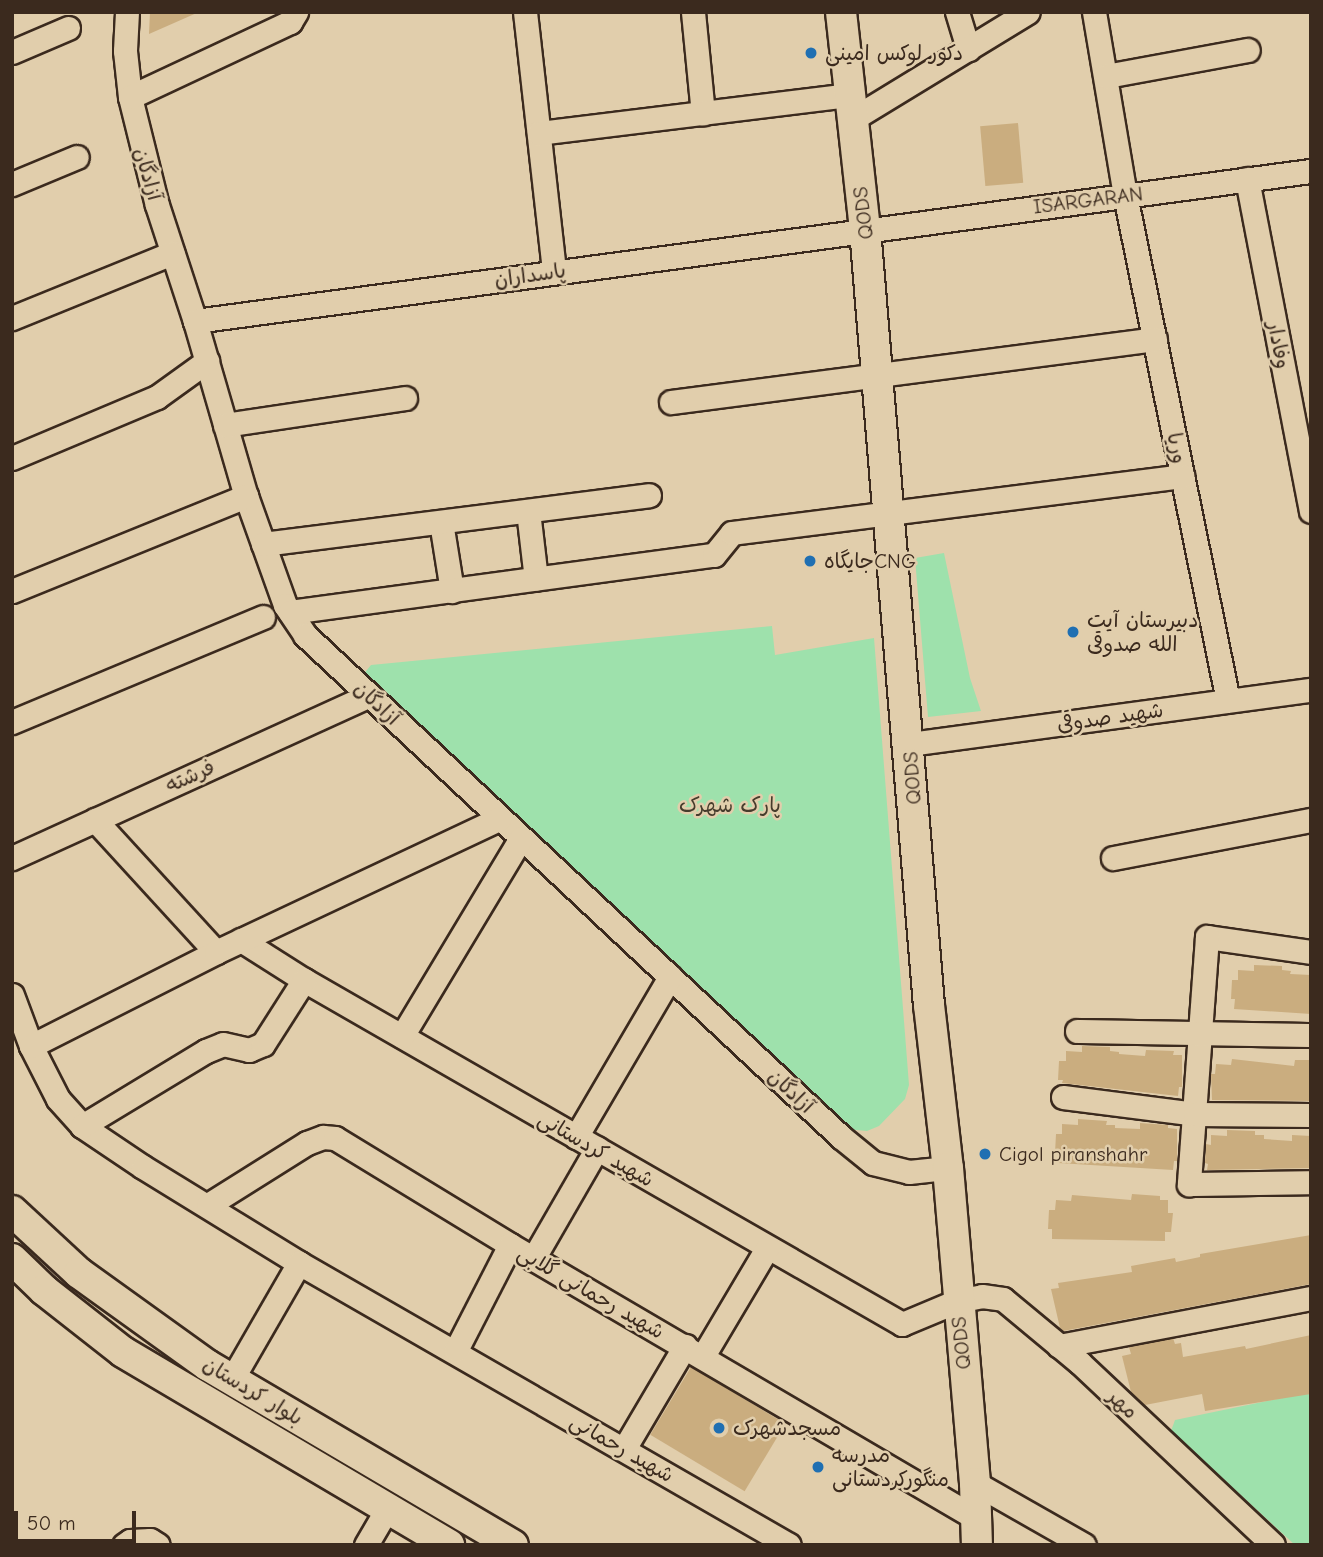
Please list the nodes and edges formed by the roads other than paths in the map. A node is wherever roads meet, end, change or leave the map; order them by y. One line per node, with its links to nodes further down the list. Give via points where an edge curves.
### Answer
1 (127, 12): 14 (street, آزادگان)
2 (296, 12): 14 (street, via 290,22)
3 (525, 12): 17 (street)
4 (693, 12): 16 (street)
5 (841, 12): 15 (main road, QODS)
6 (957, 12): 10 (street)
7 (1028, 12): 10 (street)
8 (1094, 12): 13 (street, وریا)
9 (68, 28): 12 (street)
10 (968, 49): 15 (street)
11 (1248, 50): 13 (street)
12 (12, 52)
13 (1106, 76): 22 (street, وریا)
14 (130, 97): 24 (street, آزادگان)
15 (850, 108): 16 (street); 23 (main road, QODS)
16 (703, 114): 17 (street)
17 (539, 133): 25 (street)
18 (76, 157): 21 (street)
19 (1311, 171): 20 (street, ISARGARAN)
20 (1247, 179): 22 (street, ISARGARAN); 40 (street, وفادار)
21 (12, 184)
22 (1125, 195): 23 (street, ISARGARAN); 28 (street, وریا)
23 (865, 229): 25 (street, پاسداران); 30 (main road, QODS)
24 (172, 253): 26 (street); 27 (street, آزادگان)
25 (554, 272): 27 (street, پاسداران)
26 (12, 318)
27 (195, 321): 29 (street, آزادگان)
28 (1155, 339): 30 (street); 35 (street, وریا)
29 (206, 361): 33 (street, آزادگان); 34 (street, via 157,397)
30 (878, 377): 32 (street); 39 (main road, QODS)
31 (405, 398): 33 (street)
32 (671, 402)
33 (225, 425): 37 (street, آزادگان)
34 (12, 458)
35 (1182, 476): 39 (street); 50 (street, وریا)
36 (649, 495): 38 (street)
37 (246, 496): 42 (street, آزادگان); 45 (street)
38 (528, 511): 41 (street); 43 (street)
39 (889, 511): 43 (street, via 732,533 714,555); 52 (main road, QODS)
40 (1311, 511)
41 (441, 522): 42 (street); 44 (street)
42 (263, 544): 46 (street, آزادگان)
43 (536, 579): 44 (street)
44 (452, 590): 46 (street)
45 (12, 591)
46 (290, 612): 49 (street, آزادگان, via 305,635)
47 (263, 617): 51 (street)
48 (1311, 690): 50 (street, شهید صدوقی)
49 (369, 695): 53 (street, آزادگان); 54 (street, فرشته)
50 (1228, 701): 52 (street, شهید صدوقی)
51 (12, 722)
52 (909, 744): 76 (main road, QODS, via 929,1005)
53 (499, 819): 56 (street, آزادگان); 59 (street)
54 (95, 820): 57 (street, فرشته); 60 (street)
55 (1311, 820): 58 (street)
56 (521, 838): 62 (street, آزادگان); 68 (street)
57 (12, 858)
58 (1113, 858)
59 (241, 940): 60 (street); 63 (street, شهید کردستانی)
60 (216, 951): 69 (street)
61 (1311, 952): 66 (street, via 1207,937)
62 (670, 978): 74 (street); 76 (street, آزادگان, via 873,1163 909,1172)
63 (304, 980): 68 (street, شهید کردستانی); 73 (street, via 263,1044 249,1050 223,1044 206,1051)
64 (12, 995): 69 (street, شهید رحمانی)
65 (1077, 1031): 66 (street)
66 (1200, 1032): 67 (street); 71 (street)
67 (1311, 1035)
68 (402, 1036): 74 (street, شهید کردستانی)
69 (31, 1046): 73 (street, شهید رحمانی, via 58,1098)
70 (1063, 1097): 71 (street)
71 (1195, 1114): 72 (street); 77 (street, via 1189,1184)
72 (1311, 1115)
73 (82, 1126): 78 (street, شهید رحمانی)
74 (576, 1137): 75 (street, شهید کردستانی)
75 (597, 1149): 81 (street, شهید کردستانی); 83 (street)
76 (948, 1168): 86 (main road, QODS)
77 (1311, 1182)
78 (208, 1205): 80 (street, شهید رحمانی گلابی, via 323,1136 335,1138); 84 (street, شهید رحمانی)
79 (12, 1210): 90 (main road, بلوار کردستان, via 79,1273)
80 (510, 1245): 83 (street, شهید رحمانی گلابی); 88 (street)
81 (766, 1248): 86 (street, شهید کردستانی, via 902,1324); 89 (street)
82 (12, 1259): 91 (main road, بلوار کردستان, via 123,1352)
83 (533, 1259): 89 (street, شهید رحمانی گلابی)
84 (299, 1262): 88 (street, شهید رحمانی); 90 (street)
85 (1311, 1298): 87 (street)
86 (957, 1301): 87 (street, مهر, via 982,1296 1003,1299); 94 (main road, QODS)
87 (1059, 1346): 105 (street, مهر)
88 (456, 1350): 92 (street, شهید رحمانی)
89 (694, 1351): 92 (street); 97 (street, شهید رحمانی گلابی)
90 (219, 1372): 91 (main road); 93 (main road, بلوار کردستان)
91 (189, 1393): 95 (main road, بلوار کردستان)
92 (624, 1449): 103 (street, شهید رحمانی)
93 (371, 1462): 95 (main road); 102 (main road, بلوار کردستان)
94 (975, 1483): 97 (main road, QODS); 104 (street)
95 (355, 1490): 96 (main road, بلوار کردستان)
96 (387, 1509): 100 (street); 101 (main road, بلوار کردستان)
97 (975, 1531)
98 (124, 1545): 99 (street, via 150,1540)
99 (158, 1545)
100 (366, 1545)
101 (449, 1545)
102 (513, 1545)
103 (789, 1545)
104 (1084, 1545)
105 (1273, 1545)

